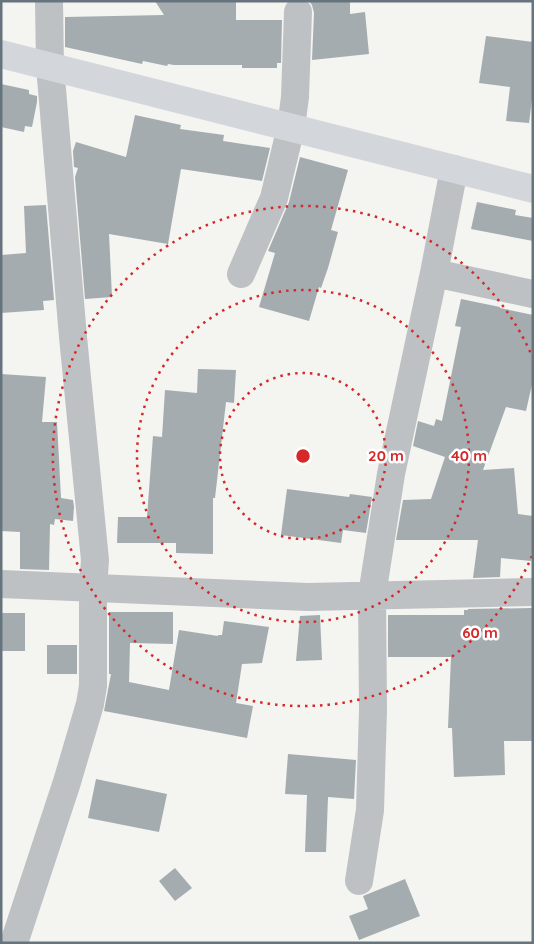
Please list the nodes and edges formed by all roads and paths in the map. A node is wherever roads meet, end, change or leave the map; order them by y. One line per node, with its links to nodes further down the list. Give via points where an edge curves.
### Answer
1 (49, 1): 4 (street)
2 (298, 12): 5 (street)
3 (1, 54): 4 (street)
4 (50, 66): 5 (street); 12 (street, via 95,560)
5 (291, 128): 6 (street); 8 (street, via 274,198)
6 (454, 169): 7 (street); 9 (street)
7 (533, 189)
8 (241, 274)
9 (434, 274): 10 (street); 14 (street, via 391,474)
10 (533, 294)
11 (1, 584): 12 (street)
12 (92, 588): 14 (street, via 308,597); 16 (street, via 90,704)
13 (533, 592): 14 (street)
14 (372, 595): 15 (street, via 370,810)
15 (360, 881)
16 (14, 943)

